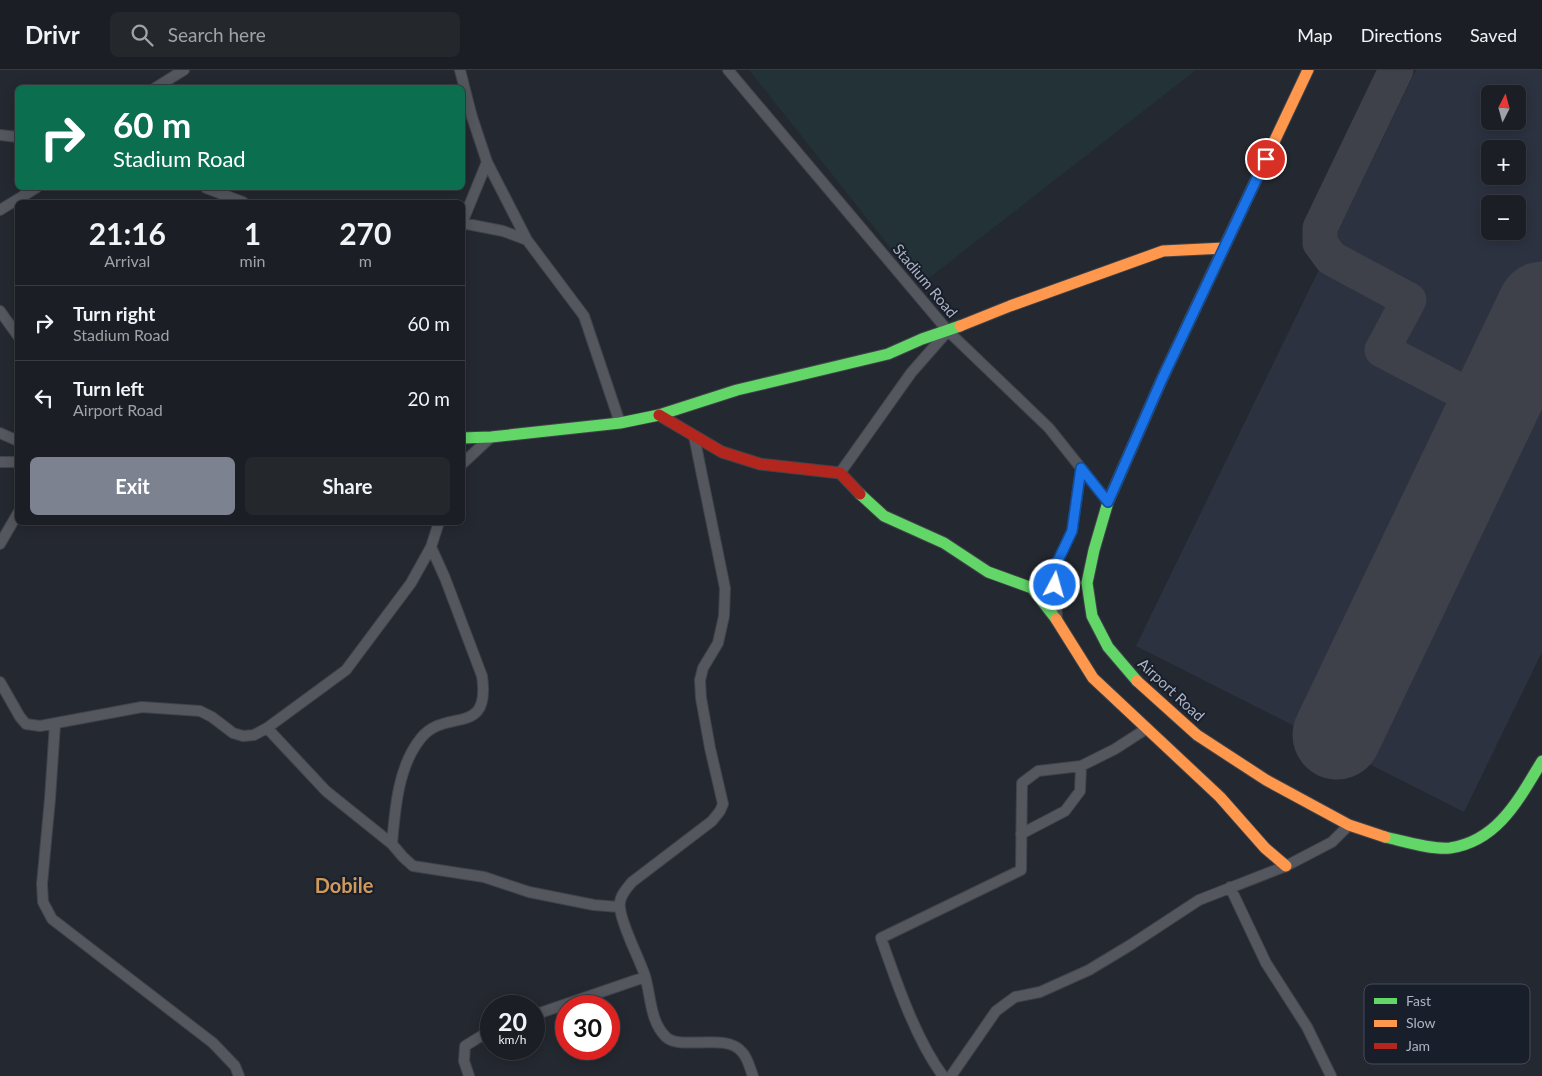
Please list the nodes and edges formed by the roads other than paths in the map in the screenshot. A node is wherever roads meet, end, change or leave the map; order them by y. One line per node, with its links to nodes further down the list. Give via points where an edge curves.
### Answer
1 (184, 70): 5 (street)
2 (460, 70): 6 (street)
3 (728, 70): 22 (street, Stadium Road)
4 (1308, 70): 20 (main road, Airport Road)
5 (160, 85)
6 (464, 85)
7 (465, 90): 10 (street)
8 (0, 135): 9 (street)
9 (15, 136)
10 (487, 162): 17 (street); 19 (street)
11 (33, 190): 13 (street)
12 (211, 190): 14 (street)
13 (16, 200)
14 (238, 200)
15 (15, 201): 16 (street)
16 (0, 210)
17 (465, 216)
18 (465, 224): 19 (street, via 504,231)
19 (527, 240): 25 (street, via 584,316)
20 (1224, 248): 22 (main road, via 1163,251); 36 (main road, Airport Road)
21 (0, 311): 23 (street)
22 (948, 331): 24 (main road, via 888,354 737,390); 34 (street, Stadium Road, via 1049,428); 35 (street, via 911,373)
23 (15, 332)
24 (659, 415): 25 (main road); 27 (main road)
25 (620, 423): 28 (main road)
26 (0, 433): 30 (street)
27 (694, 436): 35 (main road, via 722,452 760,464); 53 (street, via 725,588 724,616 718,643 703,668 700,680 710,748 723,804 712,821 632,882 623,893)
28 (491, 437): 29 (main road); 31 (street)
29 (465, 438)
30 (15, 440)
31 (465, 461)
32 (0, 462): 33 (street)
33 (15, 462)
34 (1081, 468): 36 (street, Stadium Road); 41 (street, via 1072,531 1055,567)
35 (840, 473): 41 (main road, via 884,516 944,543 988,572 1032,588)
36 (1108, 502): 48 (main road, Airport Road, via 1087,582 1092,616 1108,647 1142,687 1197,735 1266,780)
37 (15, 518): 39 (street)
38 (438, 525): 40 (street)
39 (0, 544)
40 (431, 548): 44 (street, via 411,582 346,670); 50 (street, via 482,676 484,692 477,712 469,718 439,724 423,735 413,748 398,795)
41 (1057, 620): 45 (main road, via 1093,678)
42 (0, 682): 43 (street, via 26,724)
43 (55, 724): 44 (street, via 142,707 200,712 243,736 254,736); 57 (street, via 42,884 46,911 52,920 213,1043 235,1066)
44 (267, 728): 50 (street, via 326,791)
45 (1146, 729): 47 (street, via 1115,750); 51 (main road, via 1220,797 1265,848)
46 (1542, 761): 48 (main road, Airport Road, via 1503,821 1478,840 1449,848 1418,845)
47 (1081, 766): 49 (street, via 1080,791 1065,811); 49 (street, via 1038,770 1022,783)
48 (1349, 825): 51 (street, via 1332,842)
49 (1021, 834): 60 (street, via 1021,870 881,938 925,1046)
50 (392, 844): 53 (street, via 413,866 484,877 529,892)
51 (1286, 866): 52 (street)
52 (1230, 887): 61 (street, via 1199,900 1089,970 1040,992 1015,997 996,1011); 62 (street, via 1266,963 1307,1027)
53 (619, 907): 54 (street)
54 (645, 977): 55 (street); 59 (street, via 655,1020 666,1037 674,1042 707,1041 737,1046 744,1053)
55 (545, 1011)
56 (480, 1037): 58 (street, via 465,1046 464,1061)
57 (239, 1076)
58 (469, 1076)
59 (753, 1076)
60 (943, 1076)
61 (951, 1076)
62 (1331, 1076)

